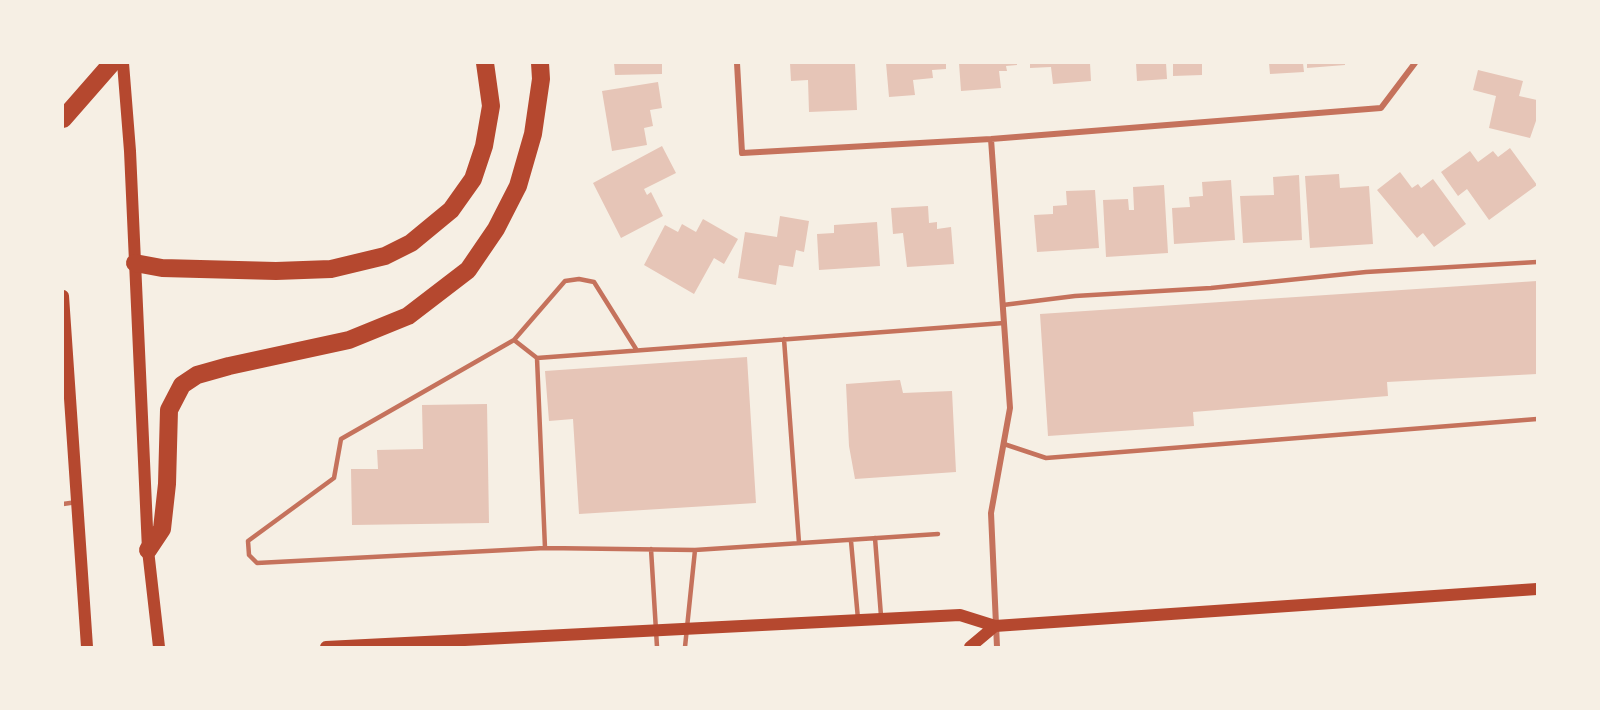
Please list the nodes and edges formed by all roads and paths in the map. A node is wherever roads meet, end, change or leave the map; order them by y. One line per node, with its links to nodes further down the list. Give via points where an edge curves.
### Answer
1 (112, 63): 7 (highway)
2 (123, 63): 10 (main road)
3 (485, 63): 10 (highway, via 491,106 473,179 451,210 411,243 378,259 331,269 162,268)
4 (540, 63): 28 (highway, via 533,134 518,186 496,229 468,270 408,316 349,340 229,366 197,375 182,385 169,410 162,529)
5 (737, 63): 8 (street, via 742,153)
6 (1415, 63): 8 (street, via 1381,108)
7 (63, 119)
8 (991, 139): 12 (street)
9 (1537, 262): 12 (lane, via 1366,272)
10 (135, 263): 28 (main road)
11 (63, 296): 20 (main road)
12 (1003, 305): 13 (street)
13 (1004, 323): 14 (lane); 19 (street, via 1010,408)
14 (784, 339): 16 (lane); 25 (lane)
15 (514, 340): 16 (lane, via 565,281 579,279 594,282); 17 (lane); 26 (lane, via 341,439 333,478 248,541 249,555 257,562)
16 (636, 349): 17 (lane)
17 (537, 358): 26 (lane)
18 (1537, 419): 19 (lane, via 1046,458)
19 (1004, 444): 33 (street, via 991,513)
20 (77, 502): 21 (lane); 36 (main road)
21 (63, 504)
22 (938, 534): 23 (lane)
23 (875, 538): 24 (lane); 31 (lane)
24 (851, 541): 25 (lane); 32 (lane)
25 (799, 543): 29 (lane)
26 (545, 548): 27 (lane)
27 (651, 549): 29 (lane); 34 (lane)
28 (148, 550): 37 (main road)
29 (695, 550): 35 (lane)
30 (1537, 590): 33 (main road)
31 (881, 619): 32 (main road); 33 (main road, via 960,615)
32 (858, 621): 35 (main road)
33 (995, 626): 41 (main road); 42 (street)
34 (657, 631): 35 (main road); 38 (main road); 39 (lane)
35 (686, 631): 40 (lane)
36 (87, 647)
37 (159, 647)
38 (326, 647)
39 (657, 647)
40 (686, 647)
41 (970, 647)
42 (997, 647)

